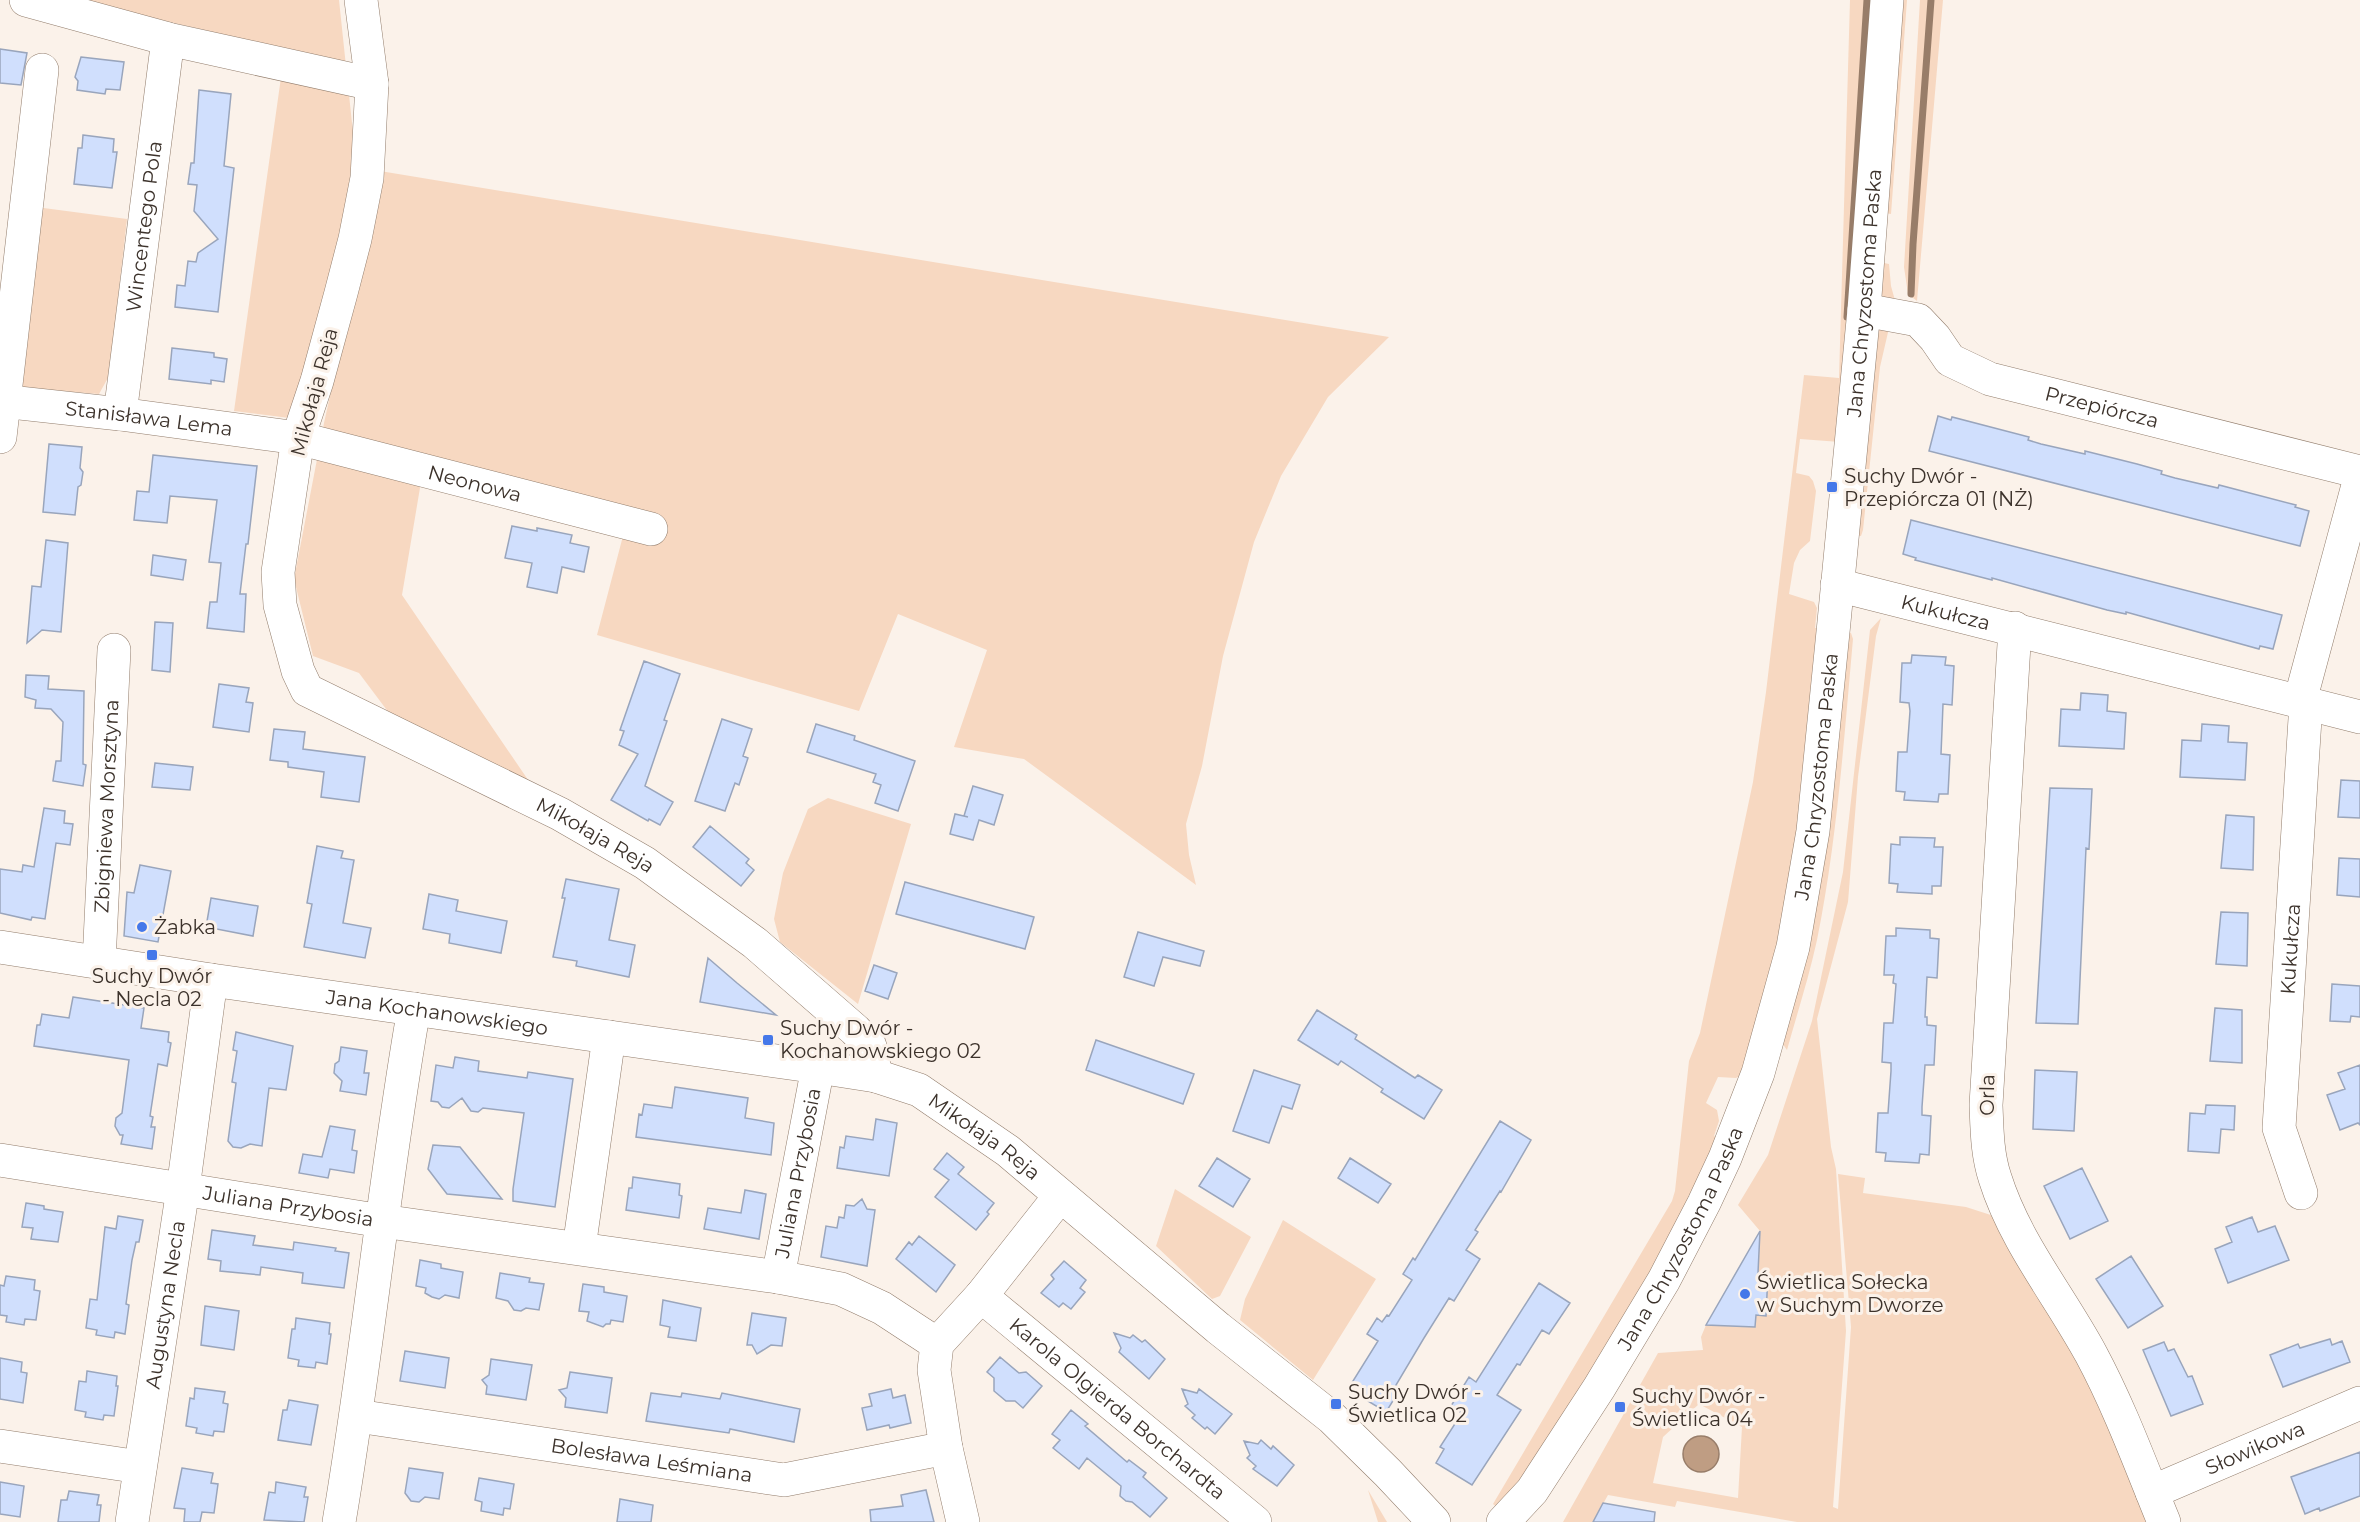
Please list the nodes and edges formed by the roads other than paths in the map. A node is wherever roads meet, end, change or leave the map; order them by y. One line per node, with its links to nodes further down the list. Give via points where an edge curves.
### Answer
1 (26, 0): 4 (street)
2 (361, 0): 6 (street, Mikołaja Reja)
3 (1887, 0): 7 (street, Jana Chryzostoma Paska)
4 (168, 39): 6 (street); 9 (street, Wincentego Pola)
5 (42, 70): 8 (street)
6 (372, 84): 11 (street, Mikołaja Reja, via 366,178 355,238)
7 (1864, 310): 12 (street, Przepiórcza, via 1918,320 1950,360 1990,379); 15 (street, Jana Chryzostoma Paska)
8 (2, 402): 9 (street, Stanisława Lema); 10 (street)
9 (120, 414): 11 (street, Stanisława Lema)
10 (0, 437)
11 (298, 438): 14 (street, Neonowa); 26 (street, Mikołaja Reja, via 278,573 280,605 307,690 560,814 645,863 742,933 855,1030 870,1046)
12 (2360, 472)
13 (2360, 478): 18 (street, Kukułcza)
14 (651, 529)
15 (1837, 585): 16 (street, Kukułcza); 42 (street, Jana Chryzostoma Paska, via 1814,831 1793,947 1758,1073 1725,1158 1664,1280)
16 (2015, 628): 18 (street, Kukułcza); 43 (street, Orla, via 1986,1105 1988,1151 2002,1198 2028,1252 2114,1400)
17 (114, 650): 21 (street, Zbigniewa Morsztyna)
18 (2303, 702): 19 (street, Kukułcza); 29 (street, Kukułcza, via 2279,1128)
19 (2360, 717)
20 (0, 947): 21 (street, Jana Kochanowskiego)
21 (99, 962): 22 (street, Jana Kochanowskiego)
22 (211, 980): 23 (street, Jana Kochanowskiego); 28 (street, Augustyna Necla)
23 (414, 1009): 24 (street, Jana Kochanowskiego); 31 (street)
24 (609, 1037): 25 (street, Jana Kochanowskiego); 32 (street)
25 (818, 1067): 26 (street, Jana Kochanowskiego); 33 (street, Juliana Przybosia)
26 (876, 1076): 30 (street, Mikołaja Reja, via 919,1090 1008,1151)
27 (0, 1160): 28 (street, Juliana Przybosia)
28 (183, 1189): 31 (street, Juliana Przybosia); 40 (street, Augustyna Necla)
29 (2301, 1193)
30 (1060, 1196): 34 (street); 41 (street, Mikołaja Reja, via 1332,1418)
31 (382, 1221): 32 (street, Juliana Przybosia); 37 (street)
32 (579, 1248): 33 (street, Juliana Przybosia)
33 (778, 1277): 35 (street, Juliana Przybosia, via 842,1288 882,1308)
34 (981, 1296): 35 (street); 47 (street, Karola Olgierda Borchardta)
35 (937, 1344): 39 (street, via 934,1370)
36 (2360, 1403): 43 (street, Słowikowa)
37 (357, 1416): 39 (street, Bolesława Leśmiana, via 784,1480); 45 (street)
38 (0, 1446): 40 (street)
39 (946, 1448): 46 (street)
40 (140, 1467): 44 (street, Augustyna Necla)
41 (1388, 1473): 48 (street, Mikołaja Reja); 49 (street, Mikołaja Reja)
42 (1532, 1491): 50 (street, Jana Chryzostoma Paska); 51 (street, Jana Chryzostoma Paska)
43 (2152, 1492): 52 (street, Orla)
44 (132, 1522)
45 (339, 1522)
46 (963, 1522)
47 (1255, 1522)
48 (1411, 1522)
49 (1434, 1522)
50 (1503, 1522)
51 (1521, 1522)
52 (2164, 1522)

